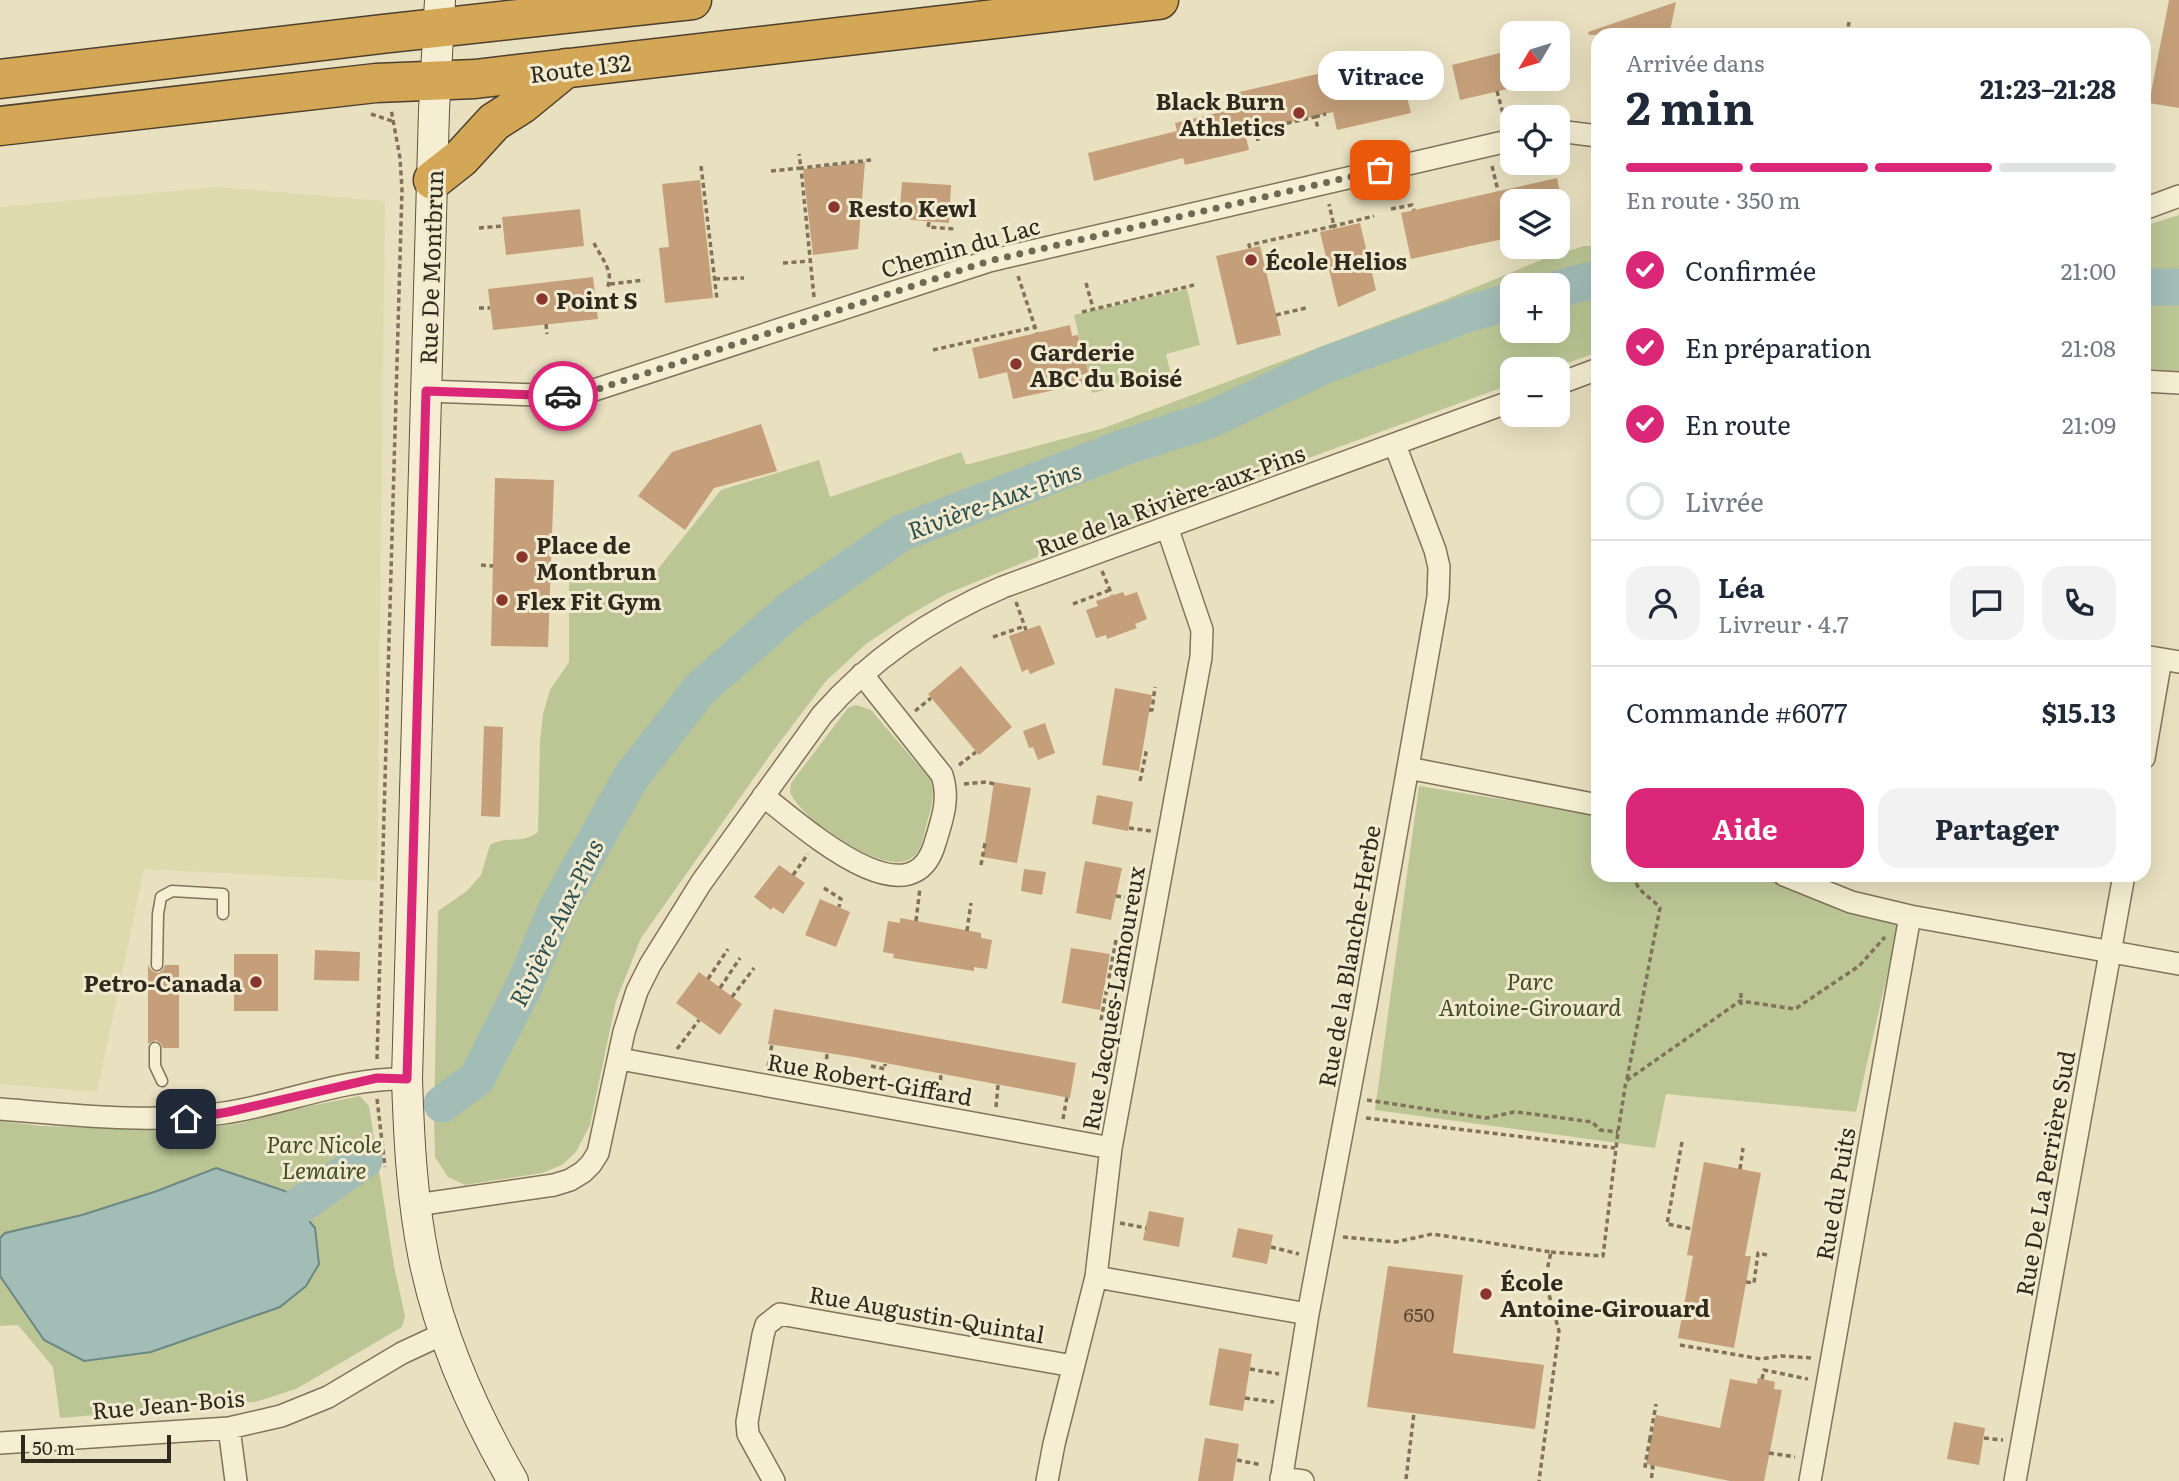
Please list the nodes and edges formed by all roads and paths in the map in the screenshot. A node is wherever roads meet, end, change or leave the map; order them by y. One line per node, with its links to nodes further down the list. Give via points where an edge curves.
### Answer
1 (692, 0): 3 (highway)
2 (1159, 0): 7 (highway, Route 132)
3 (544, 8): 4 (highway)
4 (439, 14): 8 (highway); 9 (street, Rue De Montbrun)
5 (1849, 22): 6 (path)
6 (1848, 28)
7 (566, 68): 9 (highway, Route 132); 27 (highway, via 494,122)
8 (0, 79)
9 (435, 79): 15 (highway, Route 132); 27 (street, Rue De Montbrun)
10 (1497, 91): 11 (path)
11 (1501, 105)
12 (364, 113): 132 (path, Rue De Montbrun, via 392,121 402,189)
13 (1326, 114): 14 (path)
14 (1315, 117): 16 (path); 20 (path, via 1256,130)
15 (0, 126)
16 (1318, 128)
17 (1500, 132): 67 (street, Chemin du Lac, via 989,261 586,393)
18 (1570, 132): 19 (street)
19 (1591, 135)
20 (1258, 141)
21 (799, 154): 25 (path)
22 (871, 160): 25 (path)
23 (1492, 164): 28 (path)
24 (701, 166): 46 (path)
25 (801, 168): 26 (path); 42 (path)
26 (771, 171)
27 (433, 180): 67 (street, Rue De Montbrun)
28 (1498, 191)
29 (2179, 196): 31 (street)
30 (1328, 201): 37 (path)
31 (2151, 206)
32 (1391, 209): 33 (path, via 1412,205)
33 (1414, 210)
34 (1374, 216): 37 (path)
35 (929, 222): 39 (path, via 928,227)
36 (503, 226): 38 (path)
37 (1335, 227): 41 (path)
38 (479, 228)
39 (954, 229)
40 (594, 243): 47 (path, via 609,267 609,286)
41 (1250, 248)
42 (810, 261): 43 (path); 51 (path)
43 (783, 264)
44 (1017, 274): 59 (path)
45 (744, 278): 46 (path)
46 (715, 279): 50 (path)
47 (644, 280)
48 (1086, 283): 55 (path)
49 (1194, 285): 55 (path)
50 (717, 299)
51 (814, 299)
52 (480, 308): 53 (path)
53 (490, 308)
54 (1306, 308): 57 (path)
55 (1093, 309): 56 (path)
56 (1082, 312)
57 (1276, 315)
58 (546, 324): 61 (path)
59 (1035, 327): 60 (path); 62 (path)
60 (1037, 333)
61 (547, 334)
62 (933, 350)
63 (1591, 372): 64 (street)
64 (1570, 380)
65 (2151, 381): 66 (street)
66 (2179, 383)
67 (426, 391): 139 (street, Rue De Montbrun)
68 (1500, 406): 69 (street, Rue de la Rivière-aux-Pins)
69 (1395, 445): 70 (street, Rue de la Rivière-aux-Pins); 87 (street, Rue de la Blanche-Herbe, via 1435,550 1439,580)
70 (1167, 527): 78 (street, Rue de la Rivière-aux-Pins, via 960,607 919,630); 154 (street, Rue Jacques-Lamoureux, via 1197,612 1202,644)
71 (481, 565): 72 (path)
72 (493, 566)
73 (1100, 567): 75 (path, via 1111,593)
74 (1014, 599): 76 (path, via 1025,628)
75 (1073, 604)
76 (993, 637)
77 (2161, 659): 83 (street)
78 (862, 674): 91 (street, Rue de la Rivière-aux-Pins, via 822,715); 91 (street, via 942,775 946,804 932,853 907,875 889,877 841,854)
79 (1155, 687): 81 (path)
80 (931, 698): 82 (path)
81 (1149, 710)
82 (911, 715)
83 (2151, 717)
84 (976, 752): 86 (path)
85 (1142, 752): 88 (path, via 1146,753)
86 (955, 768)
87 (1408, 768): 92 (street); 170 (street, Rue de la Blanche-Herbe)
88 (1140, 781)
89 (962, 784): 90 (path)
90 (994, 784)
91 (763, 796): 134 (street, Rue de la Rivière-aux-Pins, via 650,965 629,1014)
92 (1591, 804)
93 (1129, 828): 94 (path)
94 (1155, 832)
95 (985, 843): 97 (path)
96 (810, 850): 98 (path)
97 (981, 864)
98 (793, 875)
99 (1635, 882): 142 (path, via 1660,908)
100 (1801, 882): 109 (street, via 1851,902)
101 (2123, 882): 115 (street, Rue De La Perrière Sud)
102 (921, 883): 110 (path)
103 (824, 888): 107 (path, via 841,899)
104 (1116, 896): 105 (path)
105 (1143, 900)
106 (971, 903): 111 (path)
107 (839, 907)
108 (223, 914): 118 (lane, via 223,894 172,891 162,897)
109 (1910, 916): 115 (street); 199 (street, Rue du Puits)
110 (916, 921)
111 (967, 931)
112 (1889, 933): 126 (path, via 1859,967 1795,1009)
113 (1116, 940): 121 (path)
114 (728, 950): 120 (path)
115 (2110, 953): 117 (street); 200 (street, Rue De La Perrière Sud)
116 (740, 958): 122 (path)
117 (2179, 964)
118 (157, 965)
119 (754, 968): 125 (path)
120 (708, 979)
121 (1106, 984): 123 (path); 128 (path)
122 (720, 988)
123 (1127, 988)
124 (1741, 993): 126 (path)
125 (732, 997)
126 (1741, 1003): 142 (path)
127 (699, 1020): 133 (path)
128 (1101, 1020)
129 (772, 1044): 137 (path)
130 (155, 1048): 140 (lane, via 155,1066)
131 (827, 1054): 141 (path)
132 (377, 1055)
133 (673, 1055)
134 (620, 1059): 154 (street, Rue Robert-Giffard); 159 (street, Rue de la Rivière-aux-Pins, via 597,1153 583,1172 554,1185)
135 (885, 1064): 136 (path, via 885,1069)
136 (872, 1066)
137 (768, 1072)
138 (942, 1074): 147 (path)
139 (407, 1079): 148 (street, via 377,1078 186,1119); 159 (street, Rue De Montbrun)
140 (162, 1081)
141 (824, 1082)
142 (1626, 1082): 152 (path)
143 (998, 1084): 149 (path)
144 (1067, 1097): 151 (path)
145 (1363, 1099): 152 (path, via 1486,1118 1525,1113 1591,1122 1601,1130)
146 (377, 1101): 158 (path)
147 (936, 1102)
148 (0, 1109)
149 (996, 1113)
150 (1360, 1117): 155 (path)
151 (1062, 1125)
152 (1618, 1132): 155 (path)
153 (1682, 1142): 162 (path, via 1667,1224)
154 (1111, 1148): 168 (street, Rue Jacques-Lamoureux)
155 (1616, 1148): 165 (path, via 1603,1256)
156 (1743, 1148): 157 (path)
157 (1740, 1169)
158 (385, 1171)
159 (416, 1205): 171 (street, Rue De Montbrun, via 424,1260)
160 (1116, 1222): 161 (path)
161 (1146, 1228)
162 (1692, 1229)
163 (1338, 1237): 165 (path, via 1396,1242 1432,1234)
164 (1271, 1247): 167 (path)
165 (1551, 1252): 197 (path, via 1545,1280 1559,1331)
166 (1766, 1255): 169 (path, via 1759,1253 1754,1283)
167 (1306, 1256)
168 (1096, 1277): 170 (street); 174 (street, Rue Jacques-Lamoureux)
169 (1746, 1282)
170 (1308, 1314): 190 (street, Rue de la Blanche-Herbe)
171 (445, 1333): 183 (street, Rue Jean-Bois, via 306,1407); 193 (street, Rue De Montbrun)
172 (1680, 1345): 173 (path, via 1761,1359)
173 (1818, 1359)
174 (1073, 1366): 194 (street, Rue Augustin-Quintal, via 780,1314 766,1325 747,1422 751,1440); 195 (street, Rue Jacques-Lamoureux)
175 (1250, 1368): 176 (path)
176 (1284, 1375)
177 (1762, 1379): 178 (path, via 1764,1370)
178 (1814, 1380)
179 (1245, 1398): 180 (path)
180 (1279, 1403)
181 (1656, 1404): 198 (path, via 1645,1466 1653,1467)
182 (1413, 1413): 191 (path)
183 (229, 1427): 186 (street, Rue Jean-Bois); 192 (street)
184 (1984, 1438): 185 (path)
185 (2008, 1441)
186 (0, 1443)
187 (1769, 1453): 188 (path)
188 (1801, 1458)
189 (1237, 1460): 190 (path)
190 (1277, 1475): 196 (street)
191 (1406, 1479)
192 (236, 1481)
193 (513, 1481)
194 (774, 1481)
195 (1047, 1481)
196 (1303, 1481)
197 (1539, 1481)
198 (1651, 1481)
199 (1810, 1481)
200 (2015, 1481)

